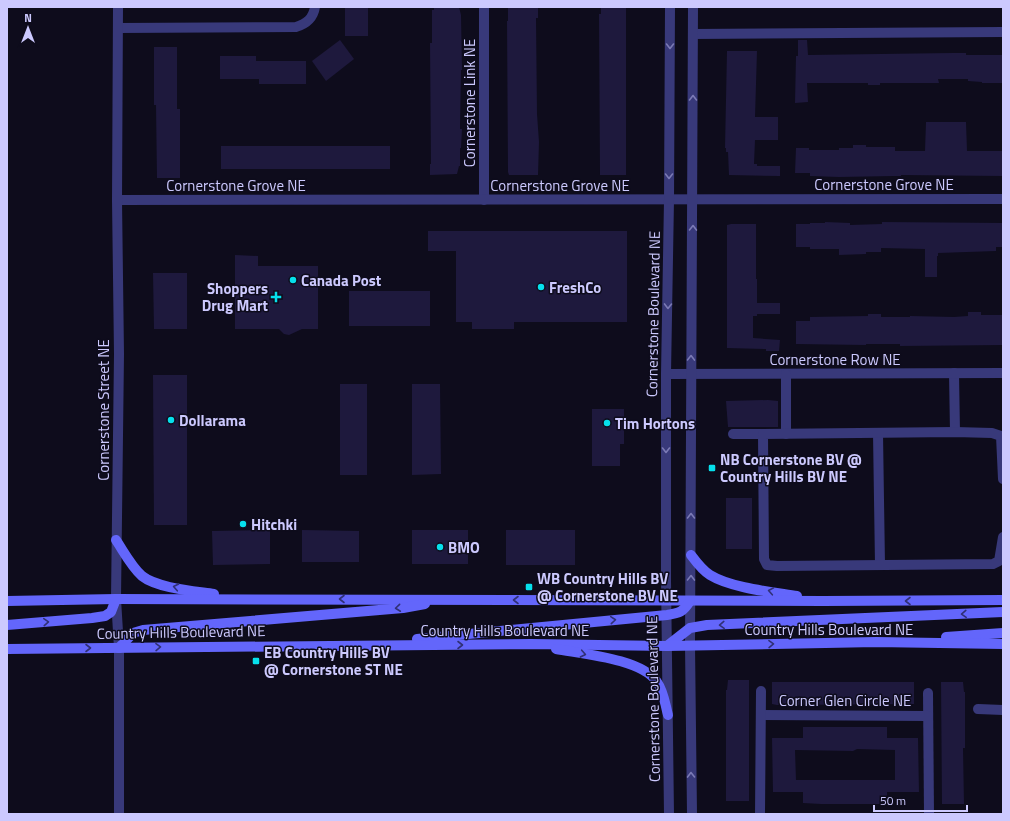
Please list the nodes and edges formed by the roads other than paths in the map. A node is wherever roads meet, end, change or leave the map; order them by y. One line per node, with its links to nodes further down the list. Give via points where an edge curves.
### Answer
1 (118, 7): 6 (street, Cornerstone Street NE)
2 (315, 7): 6 (street, via 311,18 305,24 296,27)
3 (484, 7): 11 (street, Cornerstone Link NE)
4 (670, 7): 12 (street, Cornerstone Boulevard NE, one-way to 12)
5 (693, 7): 8 (street)
6 (118, 28): 10 (street, Cornerstone Street NE)
7 (1003, 32): 8 (street)
8 (693, 34): 13 (street, one-way to 8)
9 (1003, 199): 13 (street, Cornerstone Grove NE)
10 (117, 200): 11 (street, Cornerstone Grove NE); 26 (street, Cornerstone Street NE)
11 (484, 200): 12 (street, Cornerstone Grove NE)
12 (669, 200): 13 (street, Cornerstone Grove NE); 16 (street, Cornerstone Boulevard NE, one-way to 16)
13 (693, 200): 17 (street, one-way to 13)
14 (954, 373): 15 (street, Cornerstone Row NE); 18 (street, Cornerstone Row NE); 19 (street)
15 (1003, 373)
16 (666, 374): 17 (street, Cornerstone Row NE); 34 (street, Cornerstone Boulevard NE, one-way to 34)
17 (691, 374): 18 (street, Cornerstone Row NE); 27 (street, one-way to 17)
18 (786, 374): 23 (street)
19 (955, 432): 20 (street); 24 (street, via 992,433 1001,436)
20 (878, 433): 23 (street); 28 (street)
21 (732, 434): 22 (street)
22 (763, 434): 23 (street); 28 (street, via 764,558 767,565)
23 (786, 434)
24 (1003, 479)
25 (1003, 537): 28 (street, via 999,561 993,564)
26 (116, 540): 29 (street, Cornerstone Street NE); 30 (main road, one-way to 26, via 151,582 131,564)
27 (691, 555): 35 (street, one-way to 27); 36 (main road, one-way to 27, via 738,586 710,576)
28 (880, 565)
29 (116, 598): 30 (main road, Country Hills Boulevard NE); 33 (main road, Country Hills Boulevard NE); 39 (main road, one-way to 29, via 105,616 112,612); 48 (street, Cornerstone Street NE)
30 (256, 599): 31 (main road, Country Hills Boulevard NE, one-way to 30)
31 (451, 600): 34 (main road, Country Hills Boulevard NE, one-way to 31); 48 (main road, one-way to 48, via 403,608 143,630 133,633)
32 (1003, 600): 36 (main road, Country Hills Boulevard NE, one-way to 36)
33 (7, 601)
34 (667, 601): 35 (main road, Country Hills Boulevard NE); 38 (street, Cornerstone Boulevard NE)
35 (690, 601): 36 (main road, Country Hills Boulevard NE); 38 (main road, via 684,610); 40 (street)
36 (823, 601)
37 (1003, 612): 40 (main road, one-way to 40, via 707,625)
38 (667, 615): 45 (main road, one-way to 38); 47 (street, Cornerstone Boulevard NE)
39 (7, 625)
40 (690, 628): 46 (street); 47 (main road)
41 (1003, 633): 42 (main road)
42 (876, 642): 44 (main road, Country Hills Boulevard NE); 46 (main road, Country Hills Boulevard NE, one-way to 42)
43 (531, 644): 45 (main road, Country Hills Boulevard NE, one-way to 43); 47 (main road, Country Hills Boulevard NE); 54 (main road, one-way to 54, via 632,664 657,682 663,692)
44 (1003, 644)
45 (352, 645): 48 (main road, Country Hills Boulevard NE, one-way to 45)
46 (690, 645): 47 (main road, Country Hills Boulevard NE); 59 (street, one-way to 46)
47 (668, 646): 54 (street, Cornerstone Boulevard NE)
48 (119, 648): 49 (main road, Country Hills Boulevard NE, one-way to 48); 57 (street, Cornerstone Street NE)
49 (7, 649)
50 (761, 691): 55 (street, Corner Glen Circle NE)
51 (928, 694): 56 (street, Corner Glen Circle NE)
52 (978, 709): 53 (street)
53 (1003, 710)
54 (668, 715): 58 (street, Cornerstone Boulevard NE)
55 (761, 715): 56 (street, Corner Glen Circle NE); 60 (street, Corner Glen Circle NE)
56 (928, 716): 61 (street, Corner Glen Circle NE)
57 (119, 814)
58 (669, 814)
59 (692, 814)
60 (760, 814)
61 (929, 814)

